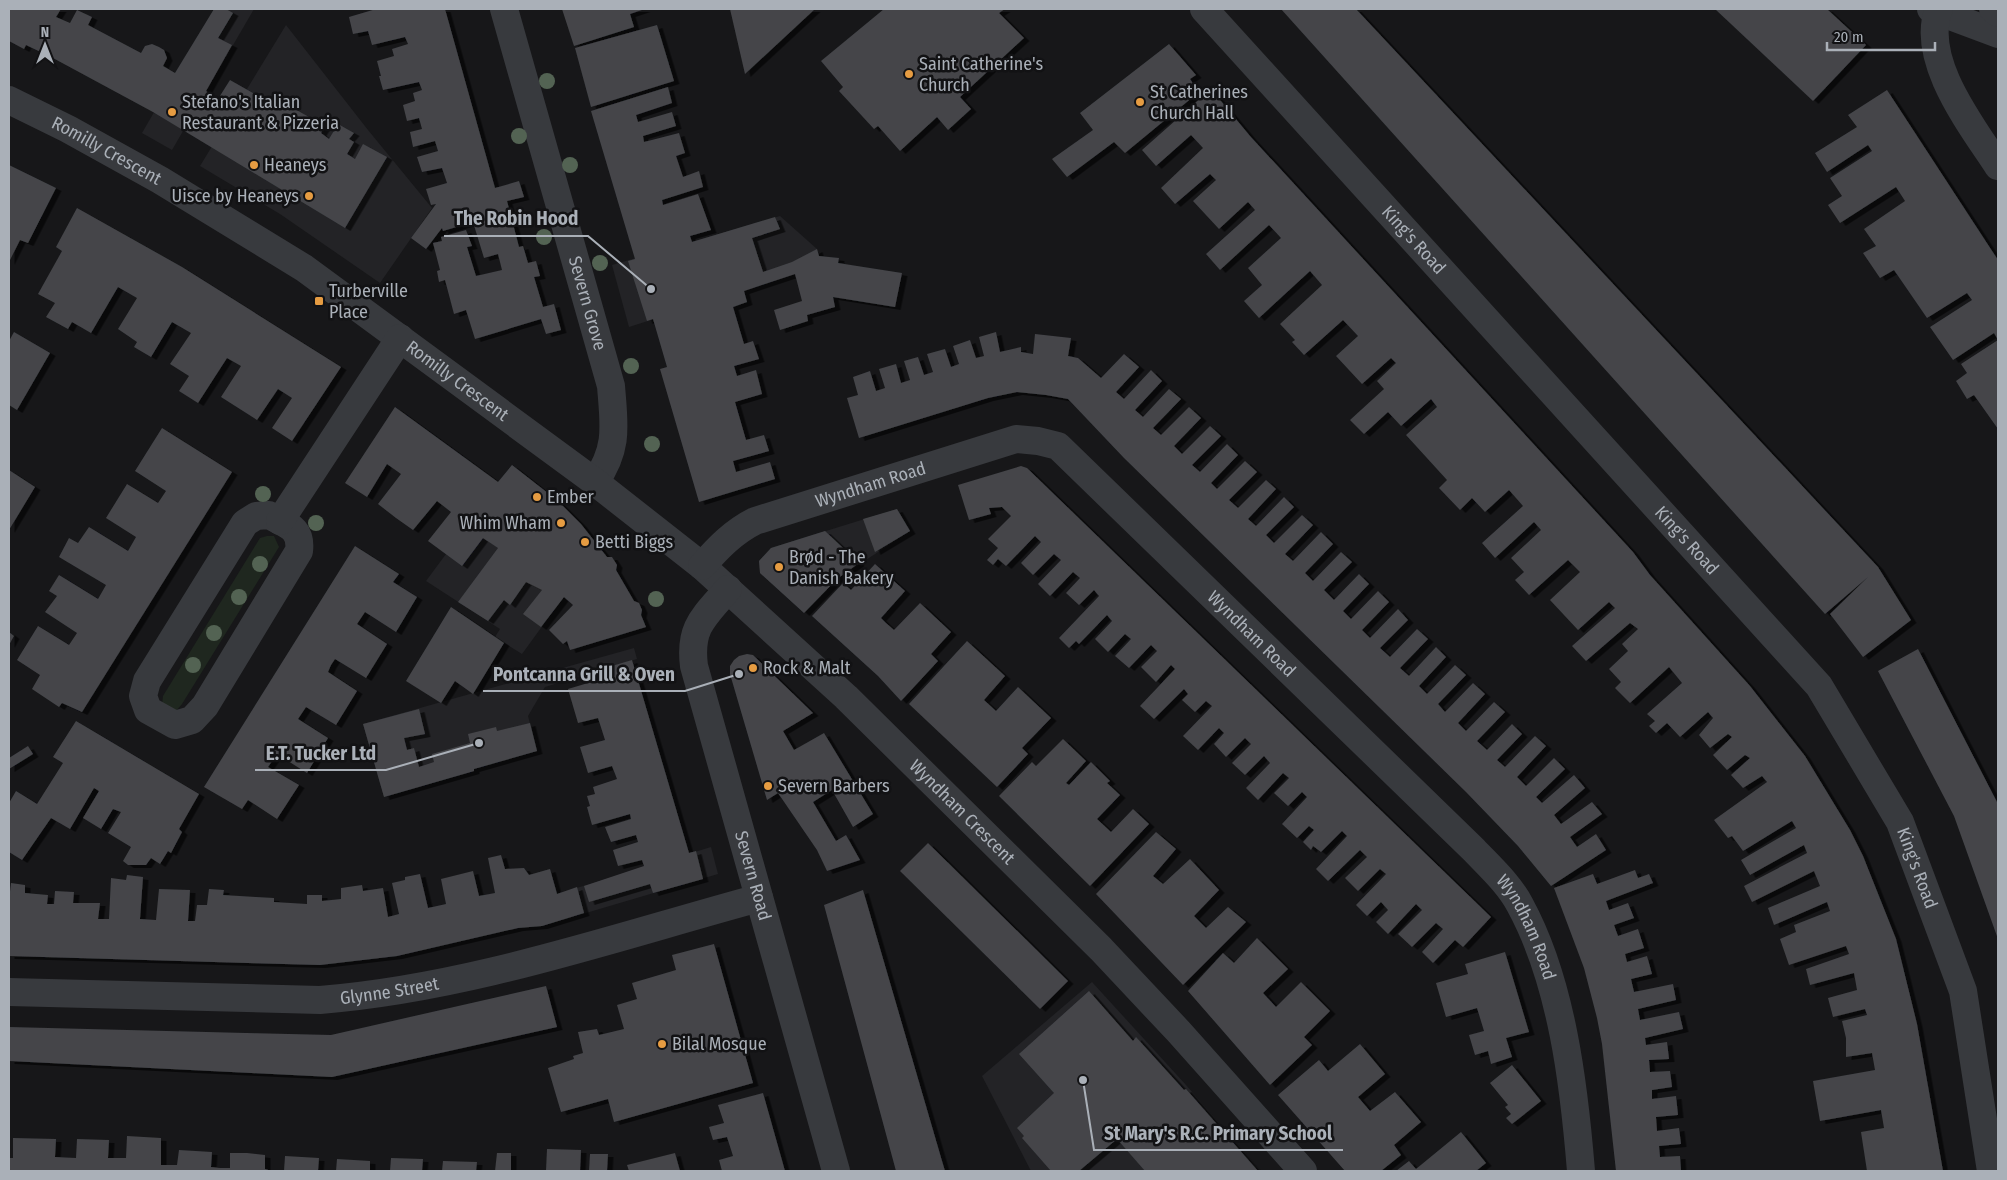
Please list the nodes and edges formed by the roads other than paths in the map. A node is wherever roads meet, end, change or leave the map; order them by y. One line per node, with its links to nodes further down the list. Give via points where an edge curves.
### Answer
1 (504, 9): 10 (street, Severn Grove, via 610,386 613,416 611,452)
2 (1204, 9): 19 (street, King's Road, via 1820,686 1900,822 1963,991)
3 (1993, 9): 5 (street)
4 (1936, 10): 6 (street); 8 (street, via 1934,32 1941,67 1953,94)
5 (1998, 13)
6 (1998, 34)
7 (9, 100): 9 (street, Romilly Crescent, via 103,148 251,234)
8 (1998, 166)
9 (400, 338): 10 (street, Romilly Crescent); 11 (street)
10 (595, 482): 12 (street, Wyndham Crescent)
11 (280, 521): 11 (street, via 296,530 299,551 204,706 192,720 175,725 148,710 143,696 147,681 245,523 256,516 269,515)
12 (702, 566): 13 (street, Wyndham Crescent); 18 (street, Wyndham Road, via 728,537 755,521 1016,439 1058,446 1474,850 1520,904 1543,961 1568,1052)
13 (728, 589): 14 (street, Severn Road, via 695,631 692,649); 17 (street, Wyndham Crescent, via 846,696 1101,949)
14 (759, 898): 15 (street, Glynne Street, via 556,955 421,987 366,996 320,1000); 16 (street, Severn Road)
15 (9, 992)
16 (836, 1171)
17 (1303, 1171)
18 (1581, 1171)
19 (1991, 1171)

